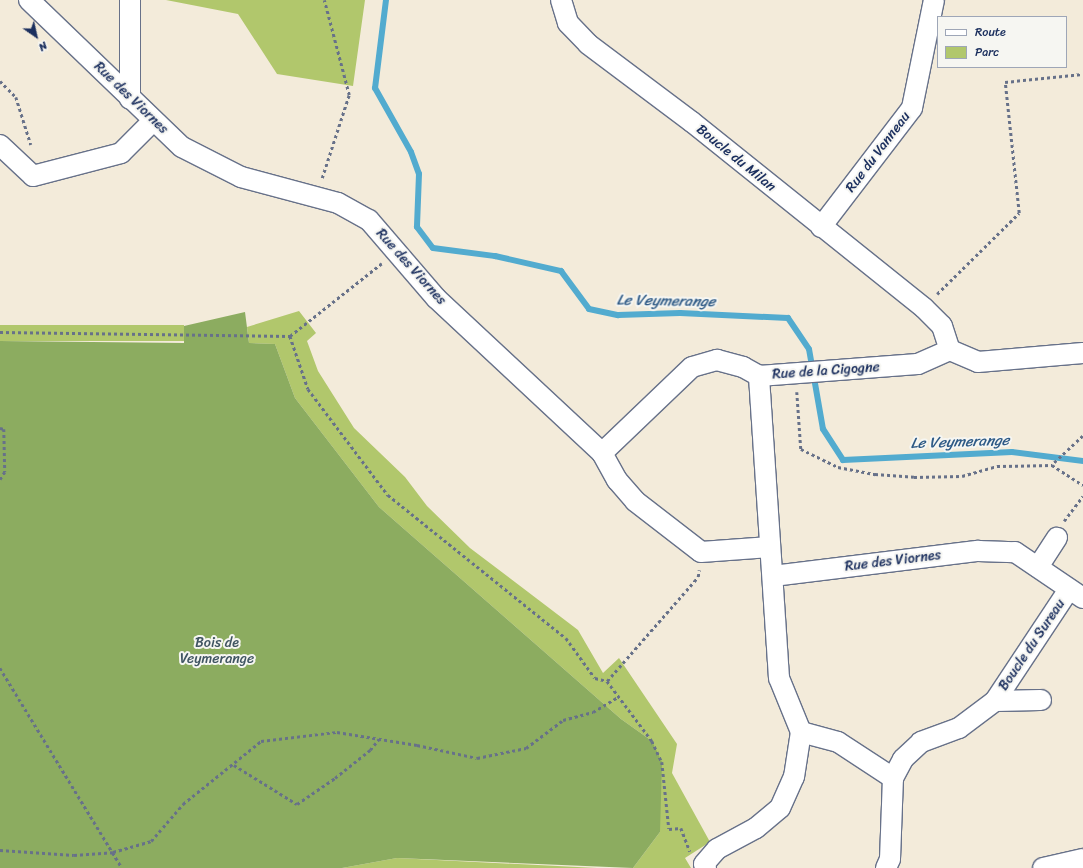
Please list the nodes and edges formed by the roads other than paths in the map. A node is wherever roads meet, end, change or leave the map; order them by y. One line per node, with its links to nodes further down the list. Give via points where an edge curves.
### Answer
1 (30, 0): 5 (street, Rue des Viornes)
2 (130, 0): 5 (street)
3 (561, 0): 8 (street, Boucle du Milan, via 568,23 588,44 692,122)
4 (934, 0): 8 (street, Rue du Vanneau, via 912,108)
5 (130, 99): 6 (street, Rue des Viornes)
6 (153, 120): 7 (street, via 121,153 33,176); 12 (street, Rue des Viornes, via 182,147 241,178 338,203 369,220 436,298)
7 (0, 145)
8 (821, 227): 9 (street, Boucle du Milan, via 924,308 942,326)
9 (950, 350): 10 (street, via 978,362); 11 (street, Rue de la Cigogne, via 918,364)
10 (1083, 353)
11 (759, 376): 12 (street, Rue de la Cigogne, via 743,367 717,360 692,367); 14 (street)
12 (602, 453): 14 (street, Rue des Viornes, via 617,480 635,501 702,552)
13 (1056, 538): 15 (street)
14 (770, 547): 16 (street)
15 (1038, 567): 16 (street, Rue des Viornes, via 1015,552 978,551); 17 (street, Rue des Viornes)
16 (773, 576): 20 (street, via 779,678)
17 (1076, 594): 19 (street, Boucle du Sureau)
18 (1041, 700): 19 (street, Boucle du Sureau)
19 (995, 701): 21 (street, Boucle du Sureau, via 959,728 921,742 903,759)
20 (801, 732): 21 (street, via 838,742); 23 (street, via 794,777 780,808 756,828 717,849)
21 (893, 778): 24 (street, Boucle du Sureau, via 890,859)
22 (1083, 859): 25 (street)
23 (705, 866)
24 (886, 868)
25 (1043, 868)

